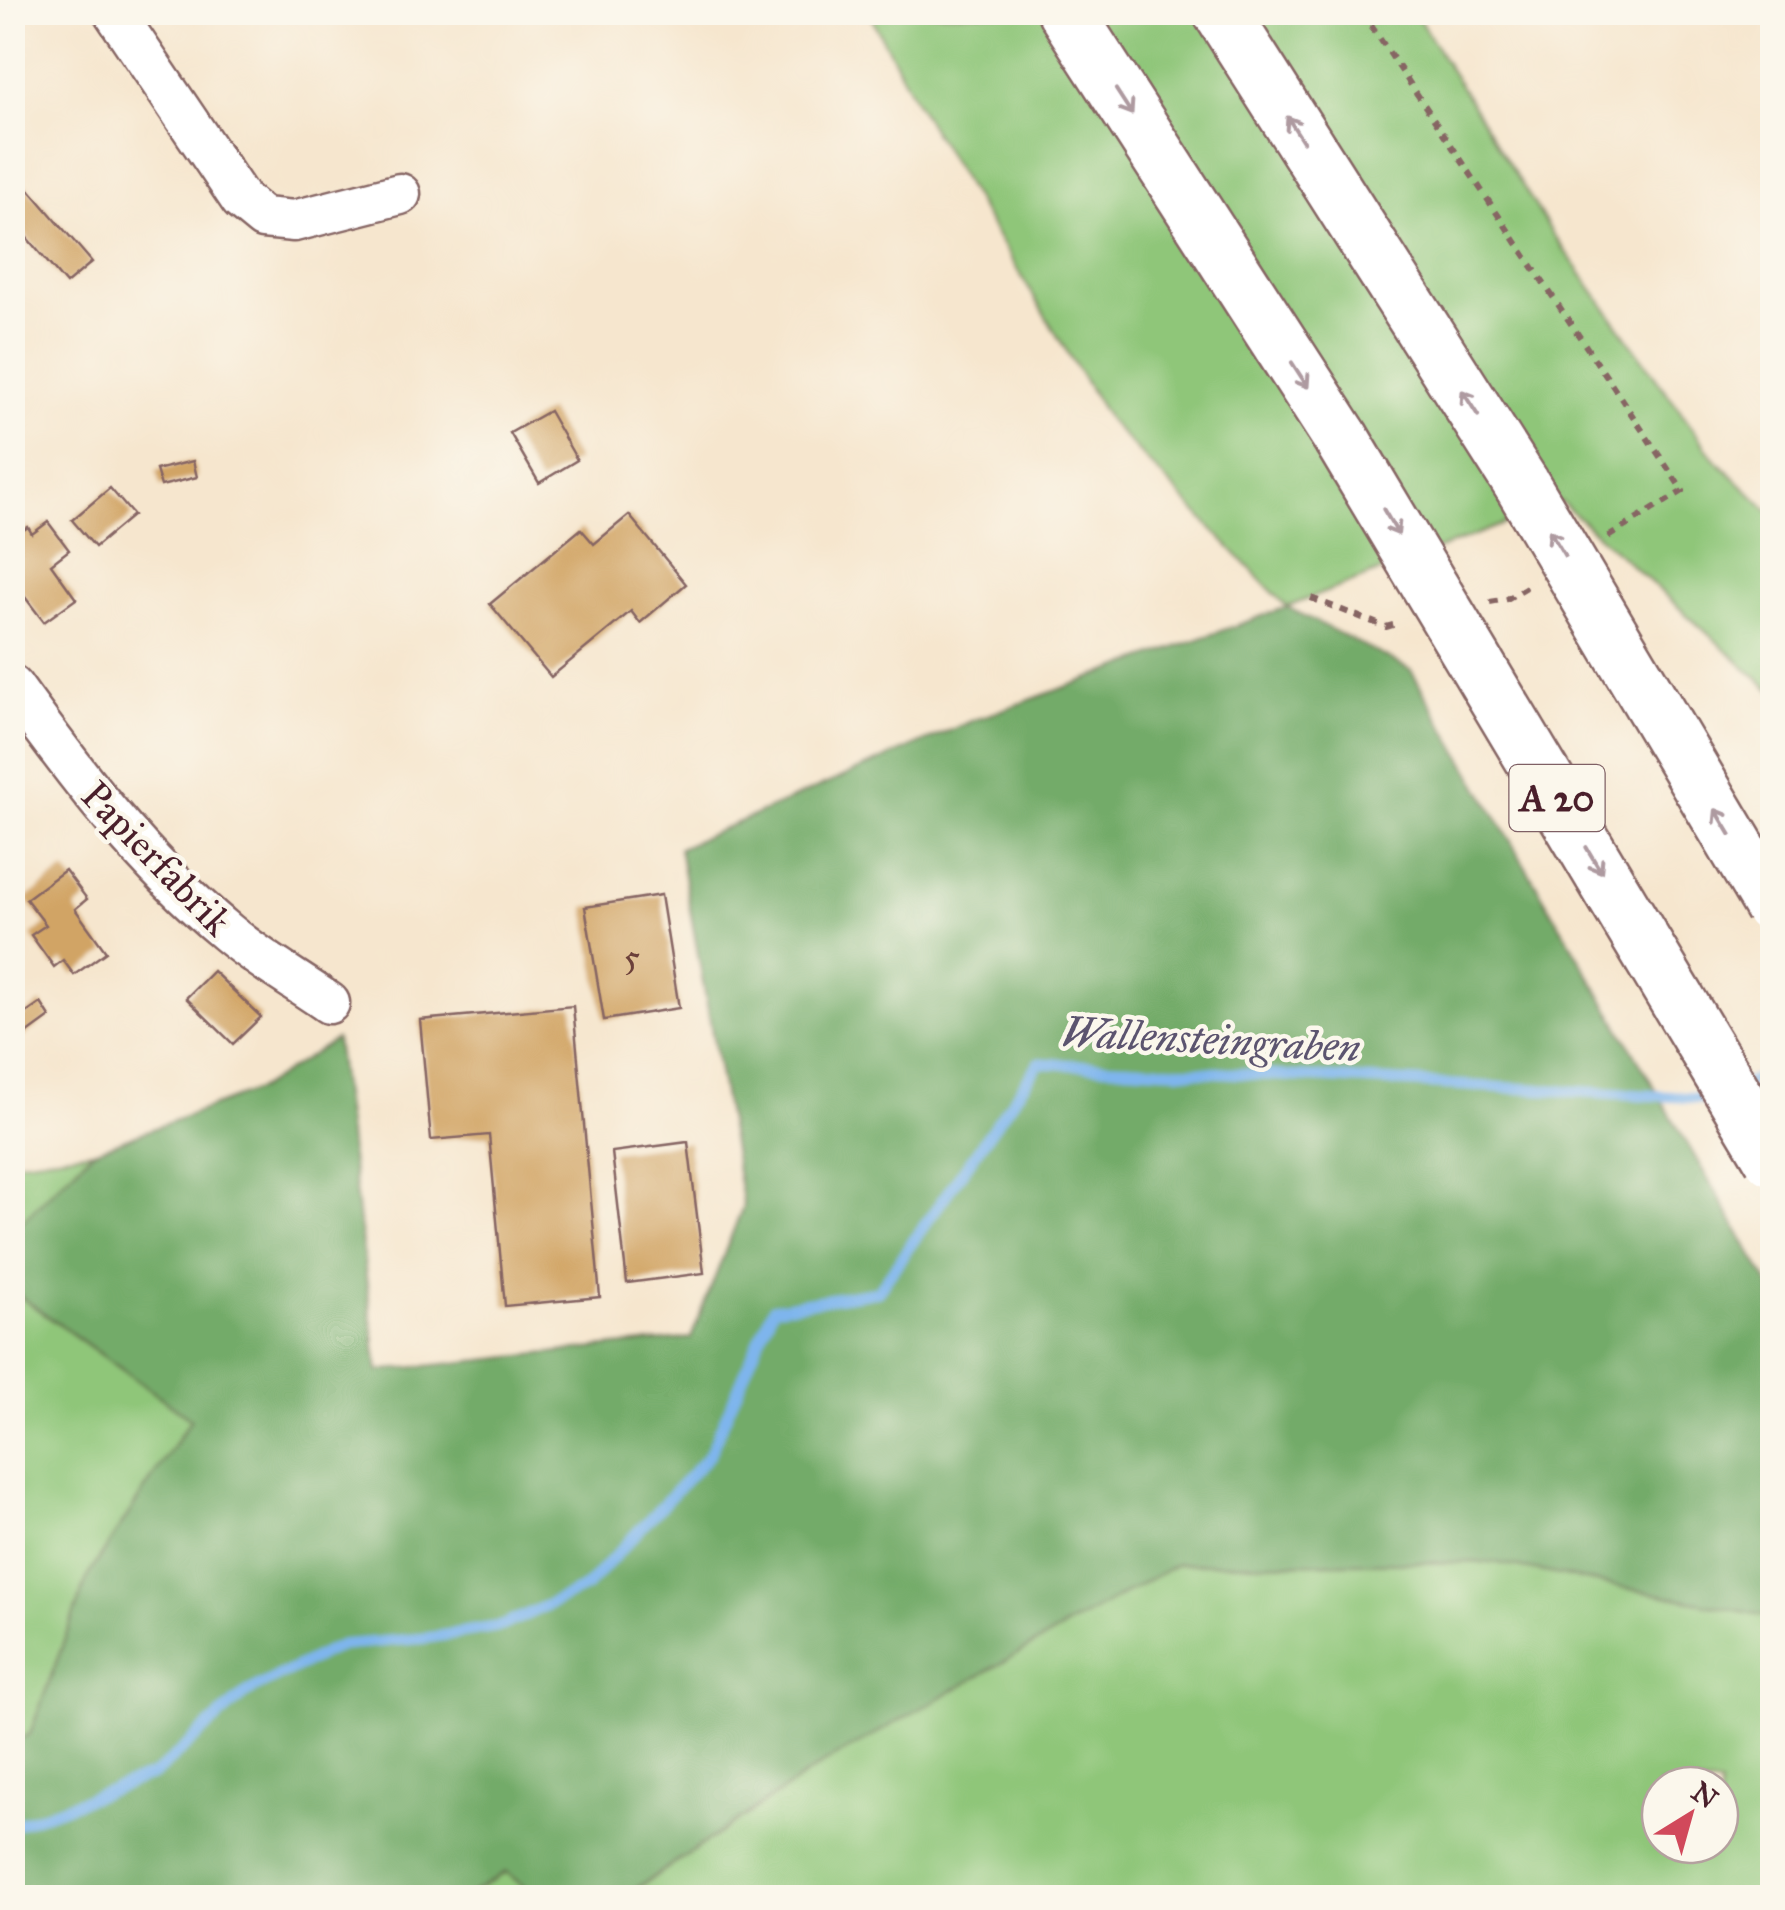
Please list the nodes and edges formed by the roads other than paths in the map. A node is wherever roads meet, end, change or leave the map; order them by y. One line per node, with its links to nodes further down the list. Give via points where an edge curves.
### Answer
1 (114, 12): 4 (street, via 241,200 263,218 294,220)
2 (1066, 12): 8 (highway, A 20, one-way to 8, bridge, via 1341,438)
3 (1221, 12): 6 (highway, one-way to 3, bridge, via 1522,485)
4 (400, 194)
5 (12, 686): 7 (street, Papierfabrik, via 116,826 183,893 231,936)
6 (1772, 906)
7 (329, 1002)
8 (1772, 1158)

